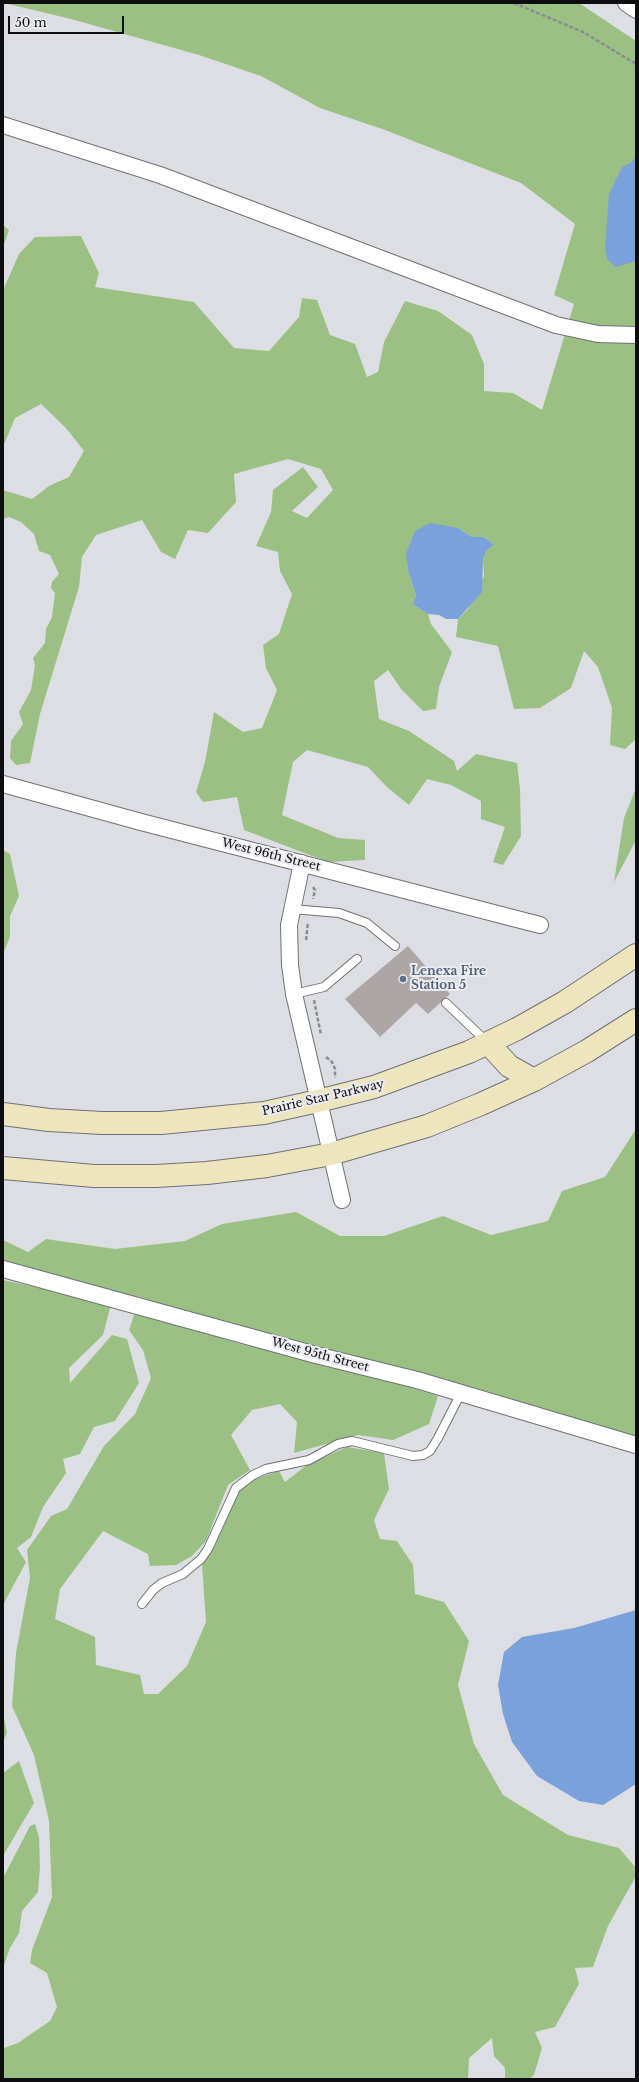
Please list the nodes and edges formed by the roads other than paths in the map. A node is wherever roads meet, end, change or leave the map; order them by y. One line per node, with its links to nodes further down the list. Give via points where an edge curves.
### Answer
1 (626, 3): 2 (street)
2 (636, 10)
3 (3, 125): 4 (street, via 160,175 556,325 598,334)
4 (636, 335)
5 (3, 784): 6 (street, West 96th Street)
6 (302, 863): 7 (street); 8 (street, West 96th Street)
7 (292, 909): 9 (lane, via 339,913 367,923); 12 (street, via 288,946)
8 (540, 924)
9 (395, 946)
10 (636, 955): 15 (main road, Prairie Star Parkway, via 565,1002)
11 (357, 959): 12 (lane, via 324,987)
12 (294, 994): 17 (street)
13 (446, 1003): 15 (lane)
14 (636, 1020): 16 (main road)
15 (488, 1043): 16 (main road, via 509,1066); 17 (main road, Prairie Star Parkway, via 374,1087)
16 (534, 1080): 19 (main road, via 427,1126)
17 (318, 1101): 18 (main road, Prairie Star Parkway, via 264,1113 161,1123 87,1122); 19 (street)
18 (3, 1114)
19 (331, 1154): 20 (main road, via 267,1166 156,1176 94,1176); 21 (street)
20 (3, 1168)
21 (342, 1200)
22 (3, 1269): 23 (street, West 95th Street)
23 (461, 1393): 24 (street, West 95th Street); 25 (lane, via 438,1438 430,1451 423,1455 413,1456 352,1441 338,1444 309,1460 266,1469 253,1475 236,1488 201,1559 183,1574 162,1583)
24 (636, 1445)
25 (142, 1604)

